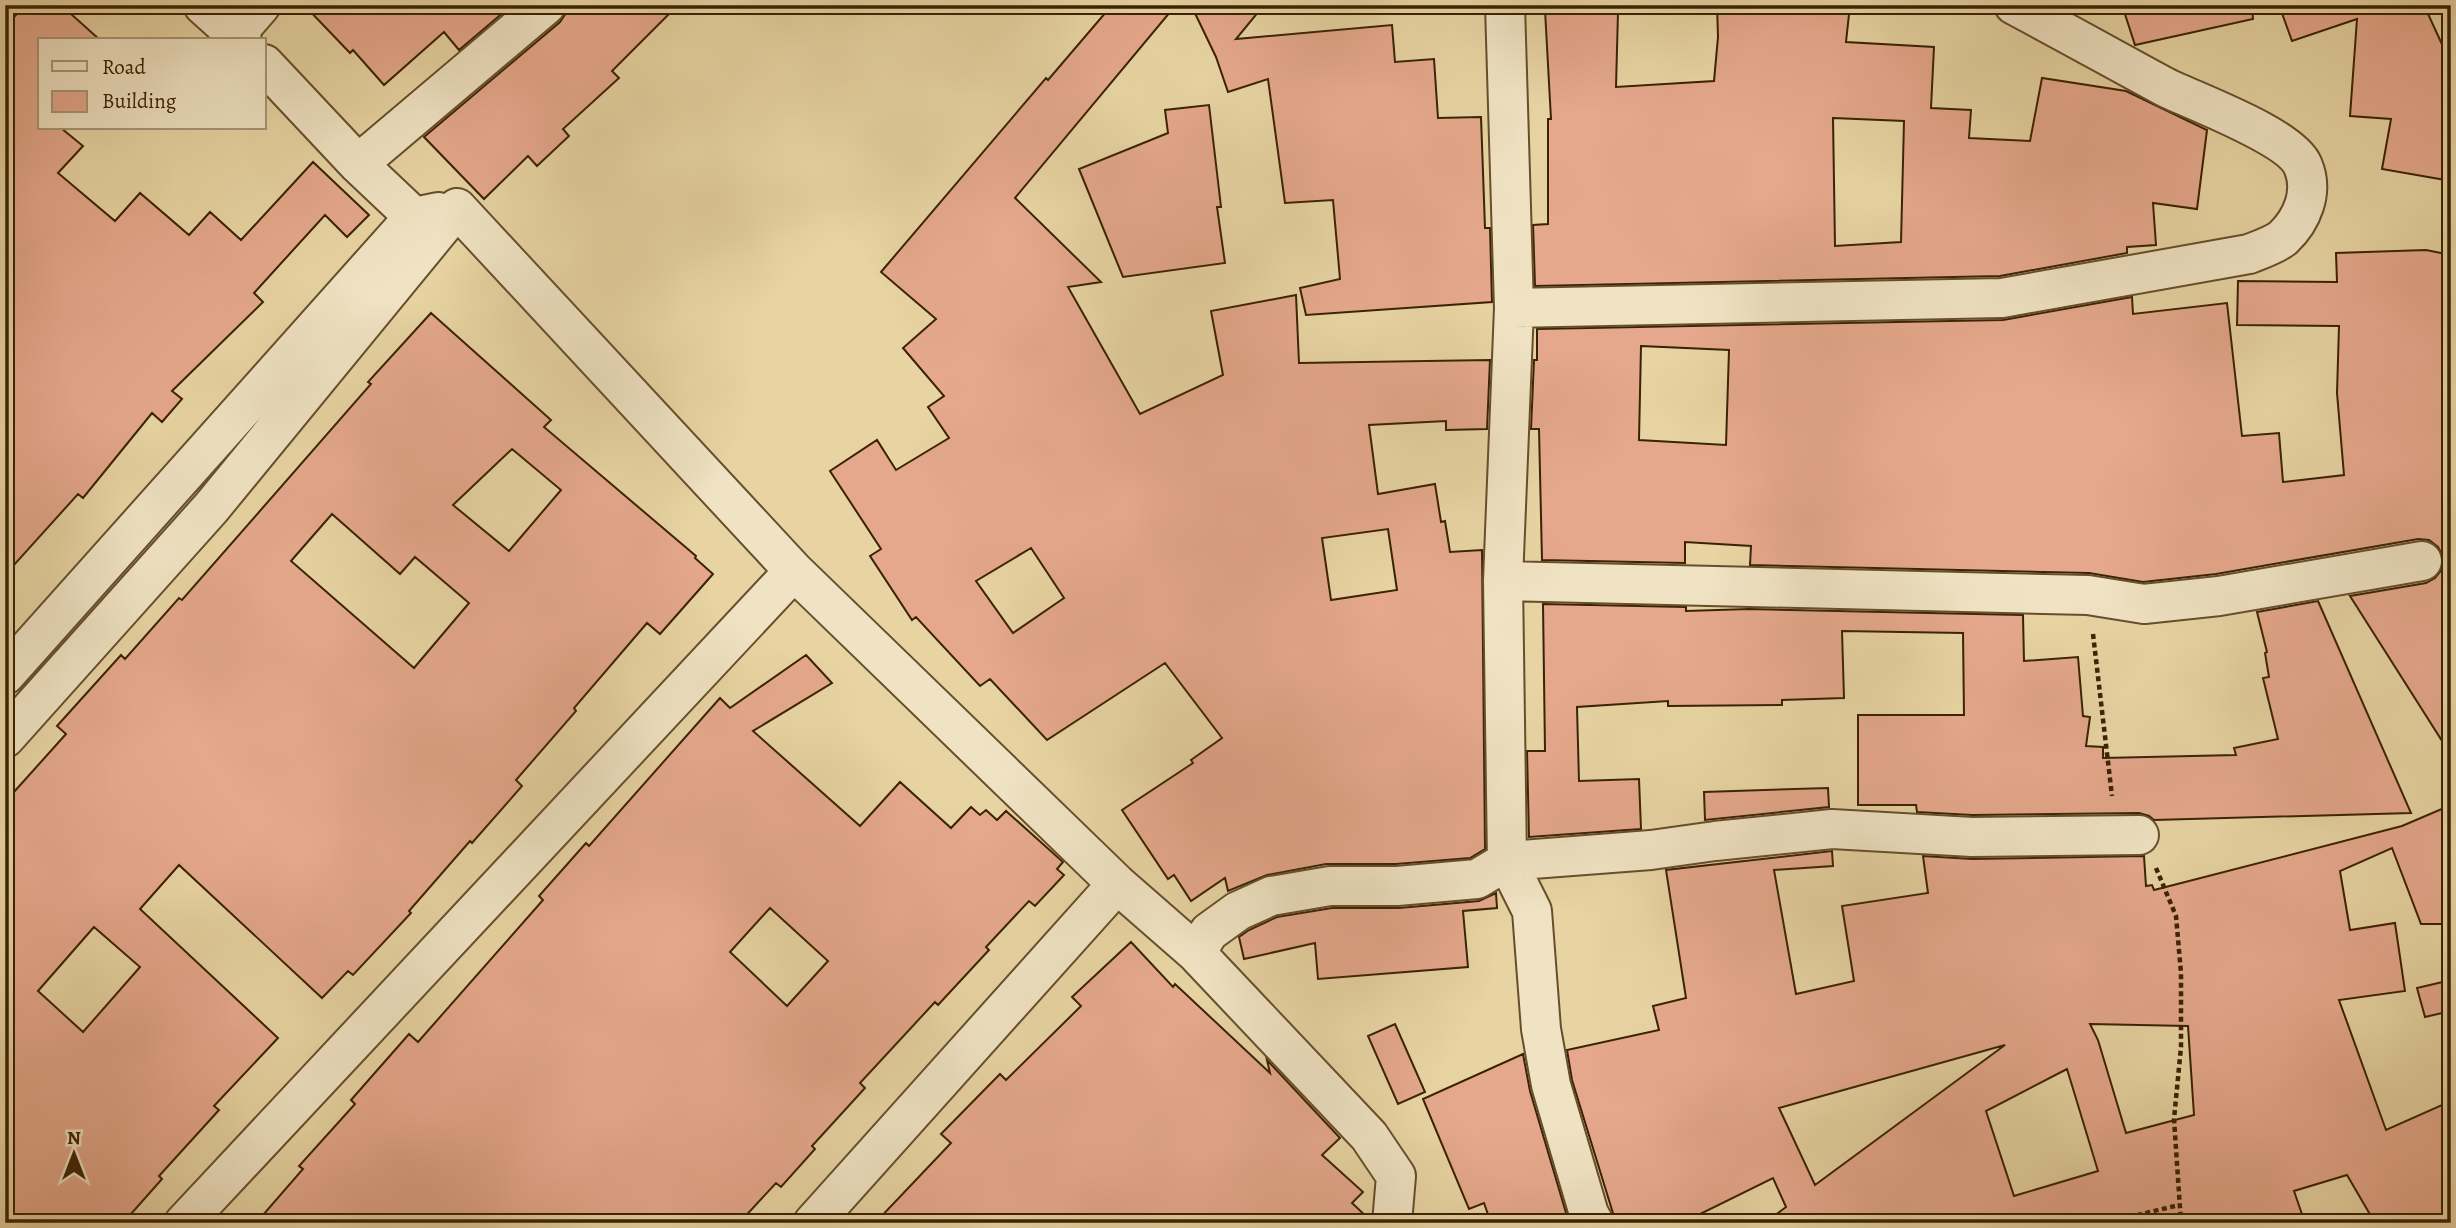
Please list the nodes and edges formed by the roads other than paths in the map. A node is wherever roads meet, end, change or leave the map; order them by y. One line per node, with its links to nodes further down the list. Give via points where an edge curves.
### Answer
1 (203, 5): 6 (street)
2 (261, 5): 6 (street)
3 (546, 5): 8 (street)
4 (1505, 5): 11 (street)
5 (2014, 5): 11 (street, via 2288,148 2303,164 2308,191 2301,217 2281,239 2249,254 2001,298)
6 (239, 37)
7 (266, 66): 8 (street)
8 (358, 164): 10 (street)
9 (457, 208): 10 (street); 13 (street); 16 (street, via 211,508)
10 (415, 217): 15 (street)
11 (1514, 308): 14 (street)
12 (2423, 561): 14 (street, via 2219,596 2144,604 2088,595)
13 (793, 571): 19 (street); 21 (street)
14 (1503, 582): 18 (street)
15 (5, 675)
16 (5, 738)
17 (2139, 835): 18 (street, via 1972,837 1832,829)
18 (1507, 861): 20 (street, via 1477,879 1330,886 1271,896 1238,911 1209,932); 24 (street, via 1532,911 1541,1029 1551,1085)
19 (1117, 884): 20 (street); 22 (street)
20 (1196, 954): 23 (street, via 1369,1136 1396,1176)
21 (184, 1223)
22 (813, 1223)
23 (1392, 1223)
24 (1594, 1223)

